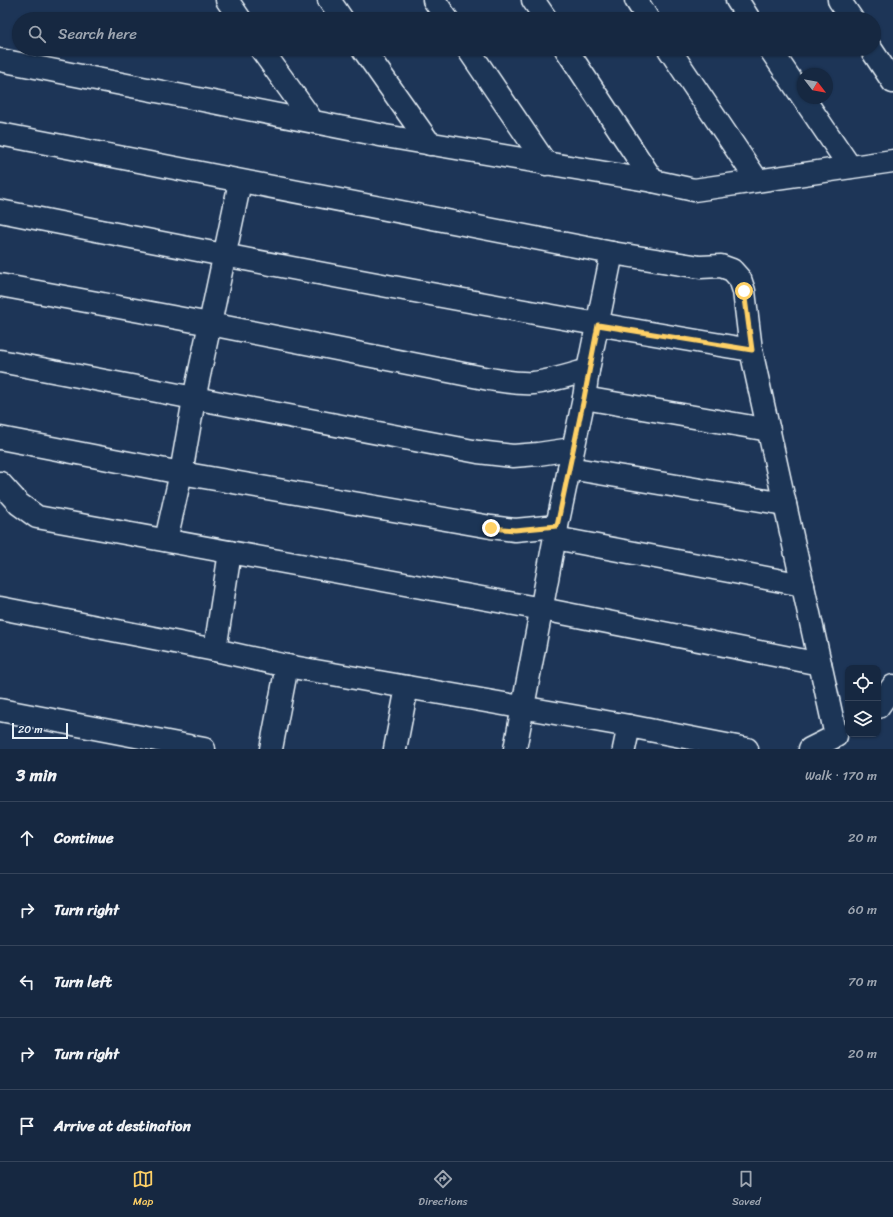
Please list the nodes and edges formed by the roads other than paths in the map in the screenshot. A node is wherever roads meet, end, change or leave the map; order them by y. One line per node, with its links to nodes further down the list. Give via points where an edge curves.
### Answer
1 (227, 0): 8 (street)
2 (329, 0): 9 (street)
3 (434, 0): 10 (street)
4 (533, 0): 11 (street)
5 (636, 0): 12 (street)
6 (737, 0): 13 (street)
7 (839, 0): 14 (street)
8 (235, 12)
9 (337, 12)
10 (442, 12)
11 (541, 12)
12 (644, 12)
13 (745, 12)
14 (847, 12)
15 (266, 56): 24 (street)
16 (368, 56): 26 (street)
17 (473, 56): 28 (street)
18 (571, 56): 31 (street)
19 (674, 56): 30 (street)
20 (775, 56): 29 (street)
21 (876, 56): 23 (street)
22 (0, 60): 26 (street)
23 (893, 82)
24 (309, 116)
25 (0, 134): 32 (street)
26 (430, 144): 28 (street)
27 (893, 161): 29 (street)
28 (546, 164): 31 (street)
29 (850, 167): 30 (street)
30 (757, 180): 31 (street, via 694,190)
31 (653, 181)
32 (240, 182): 34 (street); 35 (street)
33 (0, 211): 35 (street)
34 (612, 253): 38 (street); 39 (street, via 700,267 721,266 732,270 740,279 744,291)
35 (225, 256): 37 (street); 38 (street)
36 (0, 285): 37 (street)
37 (210, 324): 41 (street, via 512,382 532,383); 43 (street)
38 (598, 325): 39 (street); 41 (street)
39 (752, 350): 44 (street)
40 (0, 361): 43 (street)
41 (588, 370): 42 (street)
42 (584, 398): 44 (street); 46 (street)
43 (194, 399): 46 (street, via 478,452 513,456 538,454); 47 (street)
44 (769, 430): 49 (street)
45 (0, 438): 47 (street)
46 (571, 459): 49 (street); 50 (street)
47 (181, 473): 50 (street, via 491,528); 51 (street)
48 (0, 483): 51 (street, via 19,504 38,517)
49 (785, 504): 53 (street)
50 (556, 532): 53 (street); 55 (street)
51 (166, 540): 52 (street)
52 (230, 552): 55 (street); 56 (street)
53 (803, 586): 57 (street)
54 (0, 608): 56 (street)
55 (542, 609): 57 (street); 62 (street)
56 (215, 650): 58 (street)
57 (820, 664): 65 (street)
58 (287, 666): 60 (street); 67 (street)
59 (893, 686): 61 (street)
60 (407, 687): 62 (street); 68 (street)
61 (881, 703)
62 (523, 707): 64 (street); 69 (street)
63 (0, 710): 66 (street)
64 (629, 726): 70 (street); 71 (street)
65 (842, 732): 72 (street)
66 (204, 749)
67 (271, 749)
68 (395, 749)
69 (515, 749)
70 (624, 749)
71 (747, 749)
72 (810, 749)

